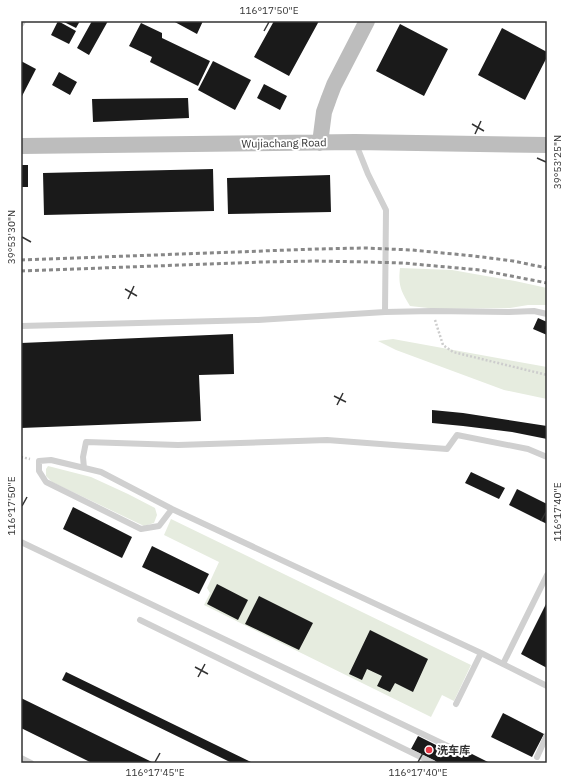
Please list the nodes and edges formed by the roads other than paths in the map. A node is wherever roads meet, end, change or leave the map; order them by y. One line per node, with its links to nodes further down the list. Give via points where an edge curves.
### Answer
1 (23, 21): 3 (lane)
2 (367, 21): 5 (street, via 334,85 324,112)
3 (21, 24)
4 (355, 142): 5 (street, Wujiachang Road); 6 (street, Wujiachang Road); 8 (lane, via 386,210)
5 (320, 143): 7 (street, Wujiachang Road)
6 (547, 145)
7 (21, 146)
8 (385, 312): 9 (lane, via 534,311); 10 (lane, via 258,320)
9 (547, 314)
10 (21, 326)
11 (547, 457): 12 (lane, via 528,449 457,435 447,449 327,440 178,445 86,442)
12 (84, 468): 13 (lane, via 101,472); 13 (lane, via 51,460 38,461 39,471 46,482 141,529 159,526)
13 (172, 509): 17 (lane)
14 (21, 542): 22 (lane)
15 (547, 575): 18 (lane)
16 (140, 620): 26 (lane)
17 (481, 653): 18 (lane); 20 (lane)
18 (504, 664): 19 (lane)
19 (547, 686)
20 (456, 704)
21 (547, 735): 23 (lane)
22 (456, 750)
23 (537, 756)
24 (21, 758): 25 (lane)
25 (31, 763)
26 (433, 763)

